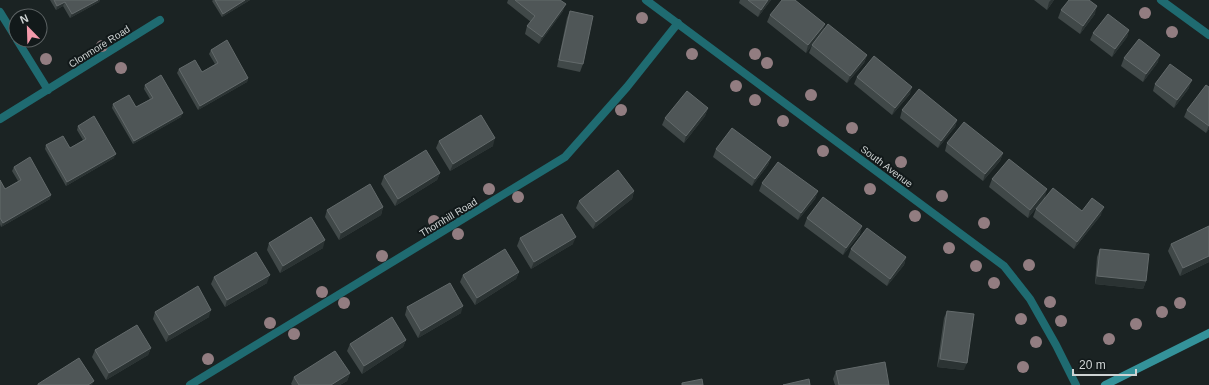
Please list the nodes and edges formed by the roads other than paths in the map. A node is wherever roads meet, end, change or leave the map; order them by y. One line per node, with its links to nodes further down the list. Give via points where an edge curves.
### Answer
1 (646, 0): 5 (street, South Avenue)
2 (1161, 0): 7 (street)
3 (0, 12): 6 (street)
4 (160, 20): 9 (street, Clonmore Road)
5 (678, 23): 12 (street, Thornhill Road, via 627,87 565,157); 13 (street, South Avenue, via 1004,266 1030,299)
6 (8, 25)
7 (1209, 35)
8 (22, 48): 9 (street)
9 (48, 90): 10 (street, Clonmore Road)
10 (0, 119)
11 (1209, 333): 14 (main road)
12 (190, 385)
13 (1076, 385)
14 (1106, 385)

